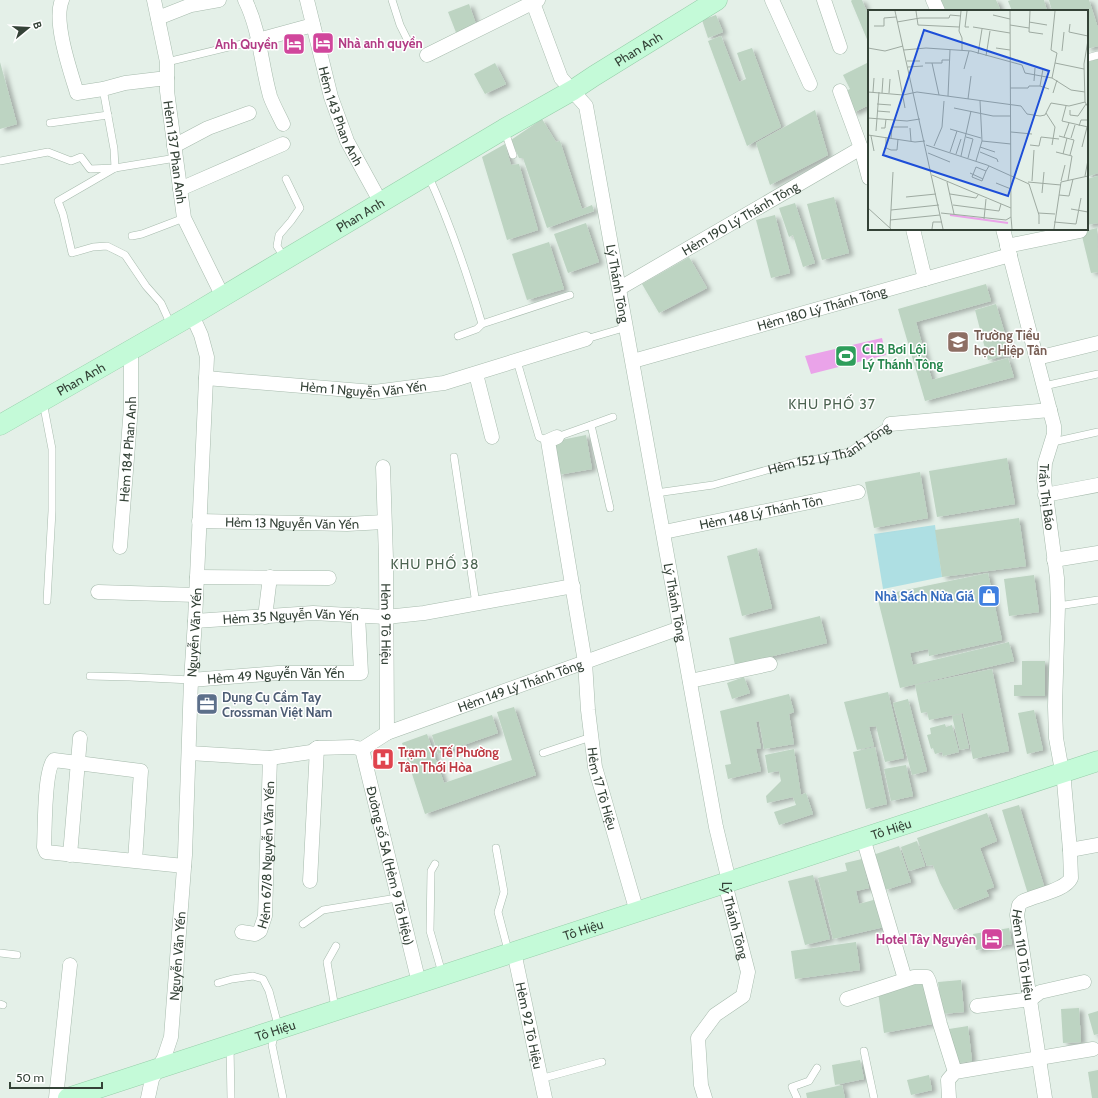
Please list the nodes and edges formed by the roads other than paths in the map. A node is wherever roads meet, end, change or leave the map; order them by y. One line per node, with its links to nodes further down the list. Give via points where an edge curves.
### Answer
1 (62, 0): 24 (street, via 62,46 77,93)
2 (154, 0): 13 (street, Hẻm 137 Phan Anh)
3 (219, 0): 13 (street, via 191,5)
4 (245, 0): 15 (street)
5 (307, 0): 14 (street, Hẻm 143 Phan Anh)
6 (392, 0): 16 (lane)
7 (717, 0): 25 (street, Phan Anh)
8 (772, 0): 23 (street)
9 (824, 0): 17 (street)
10 (933, 0): 12 (street)
11 (534, 1): 18 (street); 25 (street, Lý Thánh Tông, via 561,78)
12 (938, 10)
13 (158, 18): 21 (street, Hẻm 137 Phan Anh)
14 (313, 25): 15 (street); 42 (street, Hẻm 143 Phan Anh, via 331,97 347,141)
15 (258, 40): 21 (lane); 30 (street, via 270,97)
16 (409, 43)
17 (840, 47)
18 (427, 55)
19 (1098, 55): 20 (lane)
20 (1088, 58)
21 (168, 62): 22 (street, Hẻm 137 Phan Anh)
22 (167, 78): 24 (street, via 125,83); 34 (street, Hẻm 137 Phan Anh)
23 (810, 84)
24 (103, 89): 28 (lane)
25 (573, 90): 31 (street, Phan Anh); 51 (street, Lý Thánh Tông, via 586,106)
26 (840, 91): 33 (street)
27 (249, 113): 34 (street, via 208,128)
28 (108, 115): 29 (lane); 37 (lane)
29 (50, 123)
30 (283, 124)
31 (504, 129): 35 (lane); 39 (street, Phan Anh)
32 (283, 144): 41 (street)
33 (861, 148): 38 (street); 51 (street, Hẻm 190 Lý Thánh Tông)
34 (175, 152): 37 (lane); 41 (street, Hẻm 137 Phan Anh)
35 (514, 155)
36 (0, 161): 37 (lane, via 48,152 71,161 81,157 90,169)
37 (116, 168): 56 (lane, via 58,201 72,253 107,246 125,255 161,303)
38 (868, 174)
39 (428, 175): 42 (street, Phan Anh); 55 (lane, via 444,210)
40 (286, 179): 49 (lane, via 300,208 278,235 277,246)
41 (180, 188): 43 (street, Hẻm 137 Phan Anh)
42 (381, 203): 49 (street, Phan Anh)
43 (184, 218): 47 (lane); 53 (street, Hẻm 137 Phan Anh)
44 (913, 230): 50 (street)
45 (1003, 230): 48 (street, Trần Thị Báo)
46 (1080, 231): 48 (street, Hẻm 180 Lý Thánh Tông)
47 (132, 236)
48 (1009, 250): 50 (street, Hẻm 180 Lý Thánh Tông); 62 (street, Trần Thị Báo)
49 (285, 260): 53 (street, Phan Anh)
50 (925, 279): 63 (street, Hẻm 180 Lý Thánh Tông)
51 (620, 288): 57 (street, Lý Thánh Tông)
52 (570, 295): 55 (lane)
53 (223, 297): 54 (street, Phan Anh)
54 (192, 315): 56 (street, Phan Anh); 67 (street, Nguyễn Văn Yến, via 207,357)
55 (482, 324): 58 (lane, via 477,329)
56 (172, 327): 61 (street, Phan Anh)
57 (627, 327): 59 (lane); 63 (street, Lý Thánh Tông)
58 (458, 336)
59 (586, 340): 64 (street, Hẻm 1 Nguyễn Văn Yến)
60 (1098, 343): 62 (street)
61 (131, 351): 69 (street, Phan Anh); 89 (street, Hẻm 184 Phan Anh, via 131,407)
62 (1037, 358): 68 (street, Trần Thị Báo)
63 (633, 360): 83 (street, Lý Thánh Tông)
64 (517, 361): 65 (street, Hẻm 1 Nguyễn Văn Yến); 76 (lane, via 539,437)
65 (476, 374): 67 (street, Hẻm 1 Nguyễn Văn Yến, via 444,383 374,392); 77 (street)
66 (1098, 374): 68 (lane)
67 (206, 378): 86 (street, Nguyễn Văn Yến)
68 (1044, 386): 70 (street, Trần Thị Báo)
69 (43, 400): 73 (street, Phan Anh); 99 (lane, via 52,449 52,511)
70 (1050, 410): 72 (street, Hẻm 152 Lý Thánh Tông); 78 (street, Trần Thị Báo, via 1054,426)
71 (613, 417): 74 (lane)
72 (890, 424): 83 (lane, Hẻm 152 Lý Thánh Tông, via 849,452 818,459 799,460 713,485)
73 (0, 425)
74 (591, 425): 76 (lane); 85 (lane)
75 (1098, 432): 78 (lane)
76 (555, 436): 95 (street, Hẻm 17 Tô Hiệu)
77 (492, 437)
78 (1052, 442): 84 (street, Trần Thị Báo, via 1045,463)
79 (454, 457): 100 (lane)
80 (382, 467): 87 (street, Hẻm 9 Tô Hiệu)
81 (1098, 485): 84 (street)
82 (858, 492): 88 (street, Hẻm 148 Lý Thánh Tôn)
83 (656, 493): 88 (street, Lý Thánh Tông)
84 (1045, 495): 91 (street, Trần Thị Báo)
85 (610, 508)
86 (199, 521): 87 (street, Hẻm 13 Nguyễn Văn Yến, via 347,524); 92 (street, Nguyễn Văn Yến)
87 (384, 522): 104 (street, Hẻm 9 Tô Hiệu)
88 (664, 532): 106 (street, Lý Thánh Tông)
89 (120, 547)
90 (1098, 553): 91 (street)
91 (1054, 560): 101 (street, Trần Thị Báo)
92 (197, 577): 93 (street); 97 (street, Nguyễn Văn Yến)
93 (270, 577): 94 (street); 103 (street)
94 (329, 578)
95 (573, 586): 100 (street, Hẻm 35 Nguyễn Văn Yến); 107 (street, Hẻm 17 Tô Hiệu)
96 (98, 592): 97 (street)
97 (196, 595): 105 (street, Nguyễn Văn Yến)
98 (1098, 600): 101 (lane)
99 (47, 601)
100 (476, 604): 104 (street, Hẻm 35 Nguyễn Văn Yến)
101 (1058, 606): 122 (street, Trần Thị Báo, via 1055,706 1056,738)
102 (358, 615): 103 (street, Hẻm 35 Nguyễn Văn Yến, via 313,613); 104 (street, Hẻm 35 Nguyễn Văn Yến); 110 (street, Hẻm 49 Nguyễn Văn Yến, via 361,674 278,673)
103 (265, 617): 105 (street, Hẻm 35 Nguyễn Văn Yến)
104 (386, 617): 112 (street, Hẻm 9 Tô Hiệu)
105 (196, 621): 110 (street, Nguyễn Văn Yến)
106 (680, 628): 107 (street, Hẻm 149 Lý Thánh Tông); 111 (street, Lý Thánh Tông)
107 (585, 662): 112 (street, Hẻm 149 Lý Thánh Tông); 113 (street, Hẻm 17 Tô Hiệu)
108 (770, 664): 111 (street)
109 (90, 676): 110 (lane)
110 (192, 680): 117 (street, Nguyễn Văn Yến)
111 (690, 681): 132 (street, Lý Thánh Tông)
112 (387, 733): 116 (street, Hẻm 149 Lý Thánh Tông)
113 (591, 737): 118 (lane); 134 (street, Hẻm 17 Tô Hiệu, via 595,767)
114 (80, 738): 121 (street)
115 (317, 748): 116 (street); 119 (street, via 311,752); 131 (street)
116 (362, 749): 133 (street, Đường số 5A (Hẻm 9 Tô Hiệu))
117 (189, 753): 119 (street); 130 (street, Nguyễn Văn Yến)
118 (543, 753)
119 (270, 758): 136 (street, Hẻm 67/8 Nguyễn Văn Yến, via 265,916 260,931 255,934)
120 (1098, 761): 122 (street, Tô Hiệu)
121 (78, 763): 127 (street); 127 (street, via 54,760 50,766 46,803 44,850); 128 (street, via 141,771)
122 (1062, 773): 123 (street, Tô Hiệu); 126 (street, Hẻm 110 Tô Hiệu)
123 (863, 838): 132 (street, Tô Hiệu); 143 (street)
124 (1098, 845): 126 (street)
125 (496, 848): 139 (lane, via 504,892 498,912)
126 (1070, 850): 148 (street, Hẻm 110 Tô Hiệu, via 1070,878 1066,884 1027,899 1019,905 1017,915)
127 (70, 855): 128 (street)
128 (135, 861): 130 (street)
129 (435, 864): 142 (lane, via 431,871 430,931)
130 (184, 866): 157 (street, Nguyễn Văn Yến, via 172,1037)
131 (310, 881)
132 (727, 882): 134 (street, Tô Hiệu); 167 (street, Lý Thánh Tông, via 727,891 748,972 743,996 715,1015 698,1038 701,1085)
133 (397, 898): 135 (lane, via 323,910); 146 (street, Đường số 5A (Hẻm 9 Tô Hiệu))
134 (637, 912): 139 (street, Tô Hiệu)
135 (303, 924)
136 (242, 932)
137 (336, 946): 150 (lane, via 327,962)
138 (0, 953): 140 (lane)
139 (512, 953): 142 (street, Tô Hiệu); 160 (street, Hẻm 92 Tô Hiệu)
140 (17, 955)
141 (70, 965): 161 (street)
142 (443, 976): 146 (street, Tô Hiệu)
143 (905, 979): 147 (street); 159 (street, via 927,977 930,981)
144 (1084, 982): 148 (street, via 1040,992)
145 (218, 983): 151 (lane, via 253,976 263,979 269,991)
146 (419, 983): 150 (street, Tô Hiệu)
147 (847, 999)
148 (1031, 999): 149 (street); 155 (street, Hẻm 110 Tô Hiệu)
149 (977, 1006)
150 (336, 1010): 151 (street, Tô Hiệu)
151 (277, 1029): 152 (street, Tô Hiệu); 165 (lane, via 272,1045)
152 (230, 1045): 157 (street, Tô Hiệu); 164 (lane)
153 (1093, 1049): 155 (street)
154 (864, 1050): 169 (lane)
155 (1040, 1058): 159 (street); 171 (street, Hẻm 110 Tô Hiệu)
156 (602, 1062): 160 (lane)
157 (158, 1068): 162 (street, Tô Hiệu); 163 (street, Nguyễn Văn Yến, via 152,1079)
158 (817, 1068): 168 (lane, via 809,1081 792,1087)
159 (955, 1072): 170 (street, via 948,1080)
160 (540, 1078): 166 (street, Hẻm 92 Tô Hiệu)
161 (56, 1098)
162 (68, 1098)
163 (148, 1098)
164 (230, 1098)
165 (283, 1098)
166 (545, 1098)
167 (705, 1098)
168 (797, 1098)
169 (874, 1098)
170 (949, 1098)
171 (1045, 1098)

